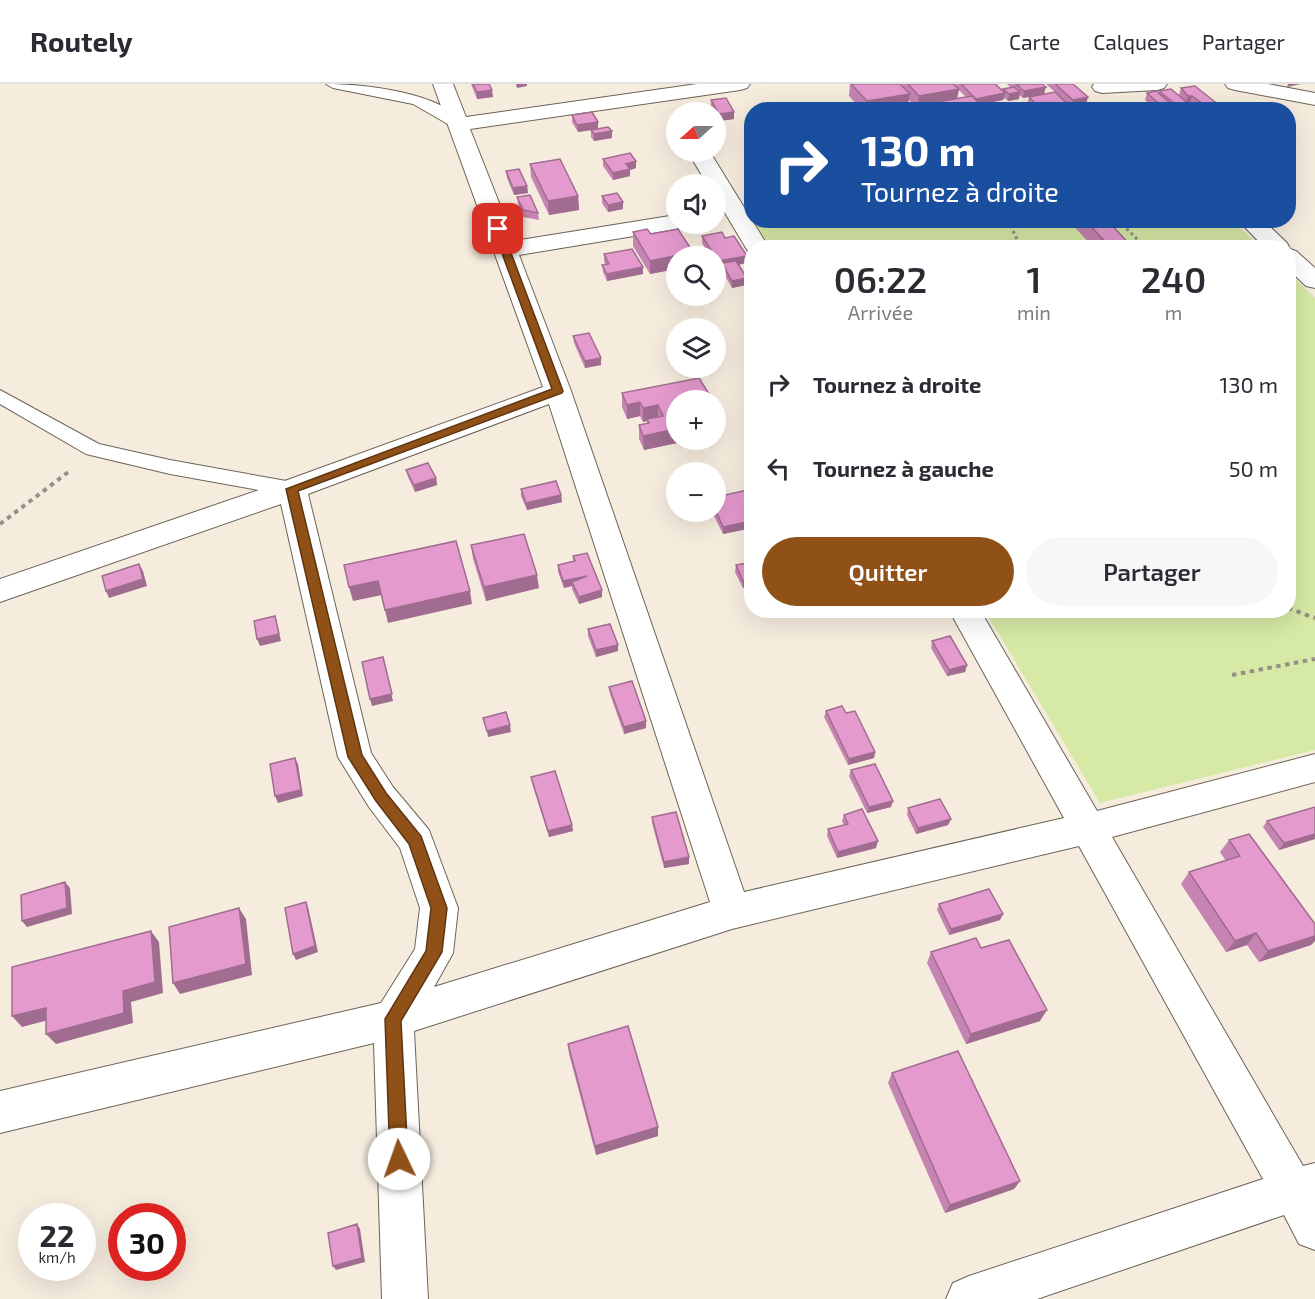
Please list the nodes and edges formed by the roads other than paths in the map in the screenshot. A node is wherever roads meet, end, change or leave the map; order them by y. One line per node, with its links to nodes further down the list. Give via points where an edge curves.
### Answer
1 (333, 84): 13 (lane, via 417,100)
2 (443, 84): 13 (street)
3 (740, 84): 7 (street)
4 (1157, 84): 6 (street)
5 (1235, 84): 8 (street)
6 (1100, 86): 10 (street)
7 (661, 89): 9 (street); 13 (street)
8 (1315, 99)
9 (668, 102)
10 (1117, 102)
11 (1315, 109): 12 (street)
12 (1296, 113)
13 (458, 124): 20 (street)
14 (705, 162): 15 (street)
15 (734, 213): 18 (street)
16 (666, 224): 20 (street)
17 (1259, 228): 19 (street)
18 (751, 240)
19 (1274, 240)
20 (505, 250): 23 (street)
21 (1296, 257): 22 (street)
22 (1315, 280)
23 (558, 391): 25 (street); 30 (street)
24 (0, 396): 25 (lane, via 93,449 170,468)
25 (292, 489): 26 (street); 31 (street, via 355,757 416,841 439,908 434,952)
26 (0, 591)
27 (969, 618): 29 (street)
28 (1315, 768): 29 (street)
29 (1089, 828): 30 (street); 33 (street)
30 (732, 912): 31 (street)
31 (393, 1019): 32 (street); 35 (street)
32 (0, 1112)
33 (1305, 1187): 34 (street); 36 (street)
34 (1315, 1228)
35 (405, 1299)
36 (969, 1299)

